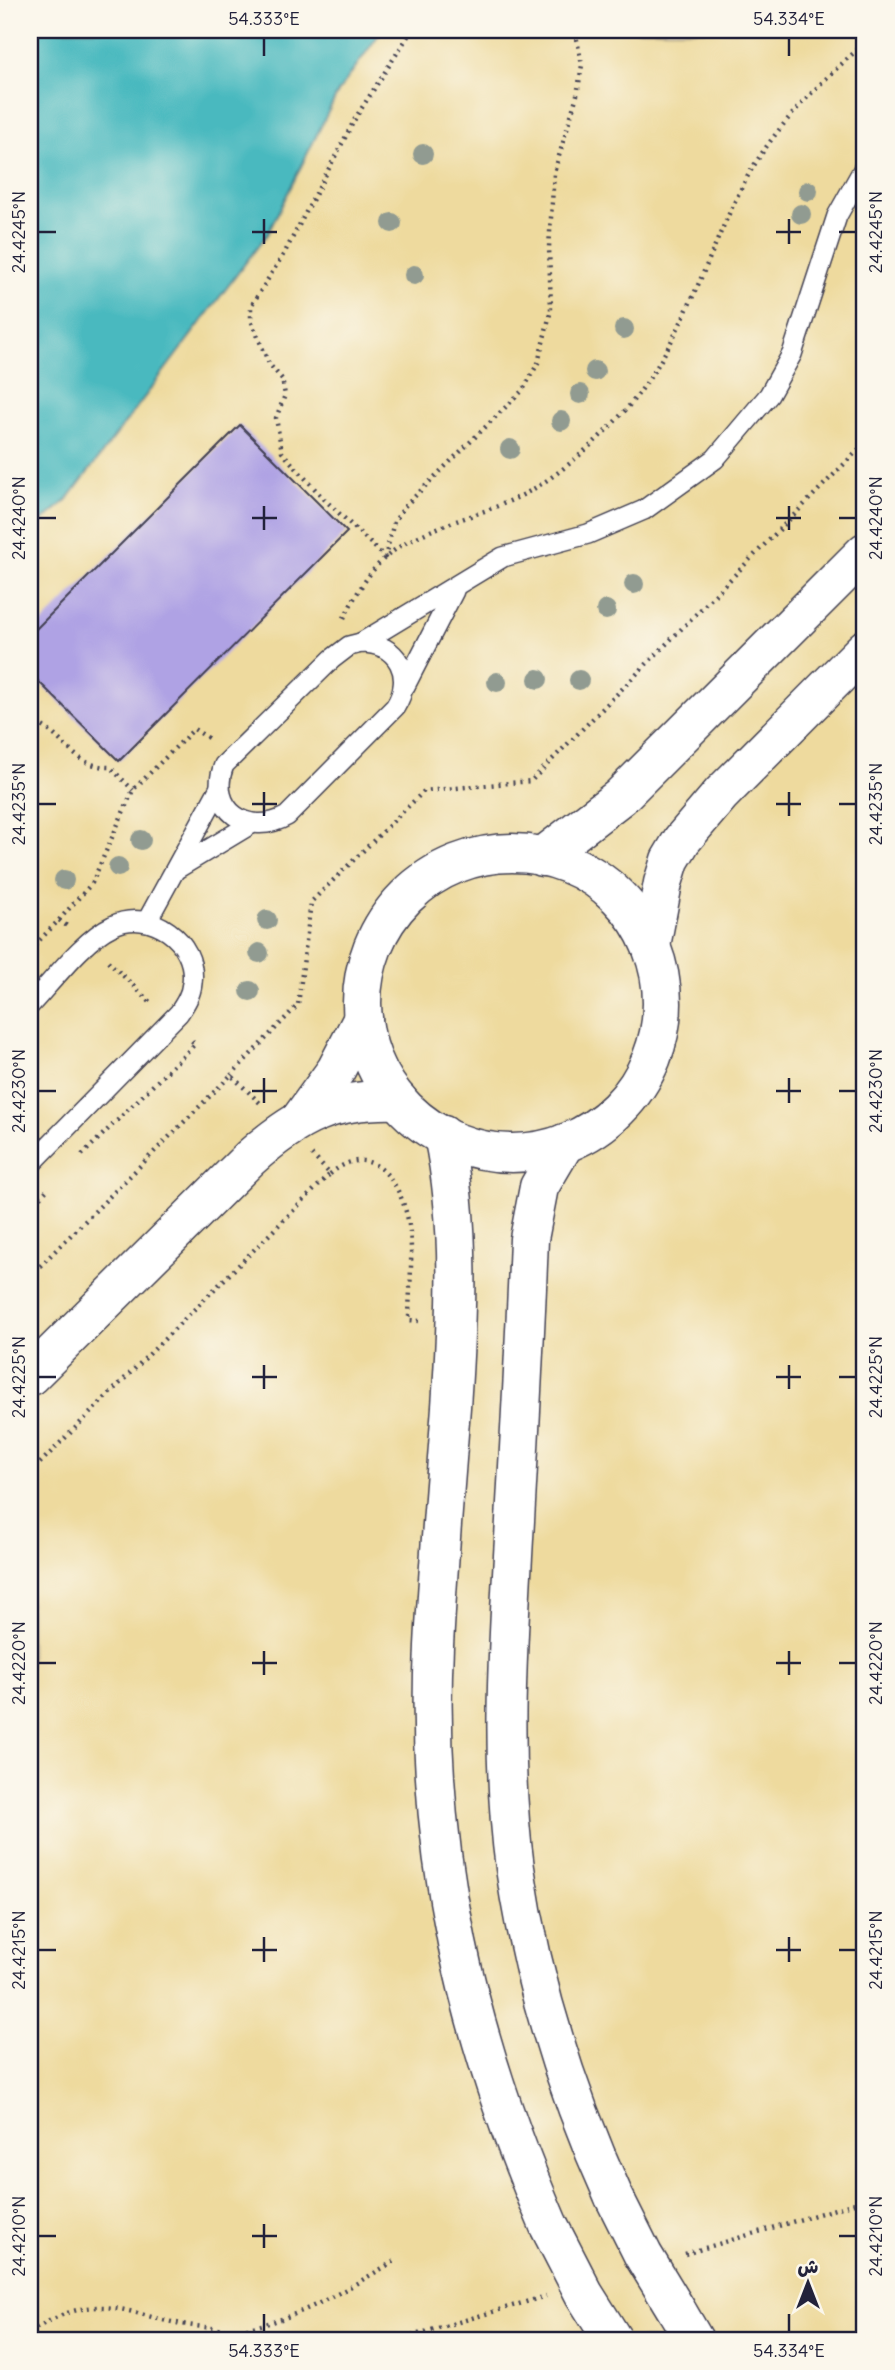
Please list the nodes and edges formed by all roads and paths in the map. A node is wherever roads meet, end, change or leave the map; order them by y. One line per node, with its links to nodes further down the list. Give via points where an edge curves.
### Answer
1 (412, 30): 7 (path, via 356,117 251,306 251,320 269,364 282,379 285,395 276,418 282,452)
2 (575, 30): 7 (path, via 582,65 578,95 554,173 551,310 538,363 523,390 405,506 394,522)
3 (865, 43): 7 (path, via 770,140 745,181 663,354 618,418 534,489)
4 (865, 166): 8 (lane, via 837,216 792,354 769,395 715,460 622,521 503,557)
5 (865, 443): 25 (path, via 531,781 424,791 320,892 311,902 299,1005)
6 (865, 552): 18 (street, via 628,790)
7 (385, 557): 11 (path, via 341,623)
8 (456, 587): 9 (lane); 12 (lane)
9 (361, 643): 11 (lane); 12 (lane, via 372,643 393,654)
10 (865, 649): 22 (street, via 721,794 682,840 663,883)
11 (332, 659): 14 (lane)
12 (405, 686): 17 (lane, via 396,707 287,816 264,825)
13 (30, 721): 16 (path, via 40,723 94,767 110,767)
14 (231, 754): 15 (lane, via 219,776); 16 (path, via 194,729)
15 (219, 789): 17 (lane, via 230,812); 19 (lane)
16 (133, 790): 20 (path, via 92,883)
17 (251, 824): 19 (lane)
18 (542, 857): 22 (street, via 566,863 608,888 626,904); 24 (street, via 517,853 466,861 421,884 374,944 366,968)
19 (178, 868): 21 (lane)
20 (59, 920)
21 (147, 921): 23 (lane, via 114,925 99,934); 30 (lane, via 170,932 186,950 192,982 188,998 179,1013)
22 (651, 946): 29 (street, via 662,989 654,1053 634,1092 619,1108)
23 (30, 1005)
24 (363, 1018): 26 (street, via 374,1062); 27 (street, via 336,1070)
25 (231, 1075): 27 (path); 32 (path)
26 (398, 1100): 27 (street, via 349,1102); 28 (street)
27 (294, 1123): 31 (path); 34 (street, via 250,1158)
28 (443, 1135): 29 (street, via 497,1152 543,1150); 33 (street, via 456,1216)
29 (565, 1143): 37 (street, bridge, via 539,1187 529,1239 508,1656 508,1800 526,1931 543,2012 584,2132 643,2255)
30 (30, 1165)
31 (330, 1174): 33 (path, via 356,1160 370,1160 382,1168 405,1206 410,1234 409,1320); 35 (path)
32 (30, 1276)
33 (457, 1322): 39 (street, bridge, via 432,1725 444,1881 479,2039 521,2161 549,2226)
34 (30, 1376)
35 (30, 1473)
36 (398, 2259): 38 (path, via 286,2318 234,2330 181,2325 134,2310 94,2305 56,2315)
37 (685, 2326)
38 (30, 2332)
39 (613, 2340)

